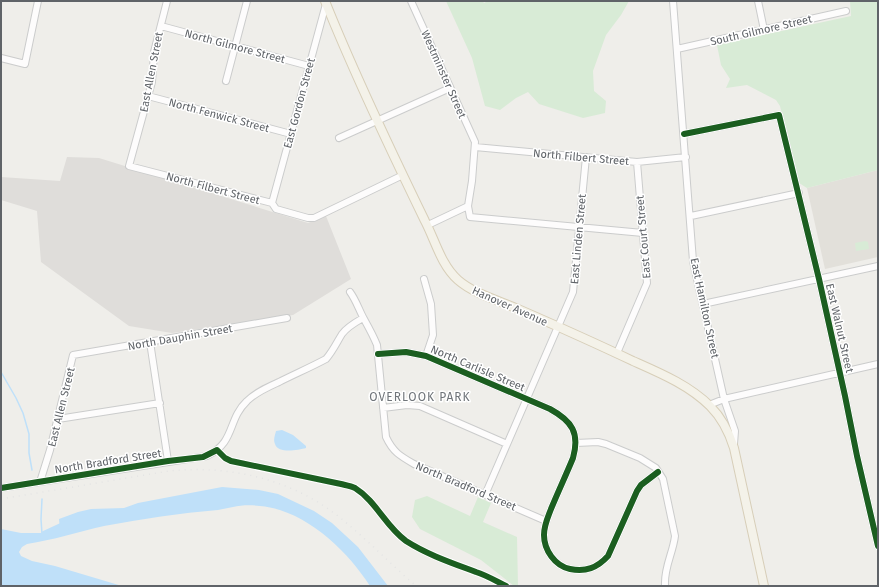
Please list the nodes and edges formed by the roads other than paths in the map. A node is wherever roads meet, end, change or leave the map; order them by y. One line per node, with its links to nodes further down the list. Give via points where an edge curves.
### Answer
1 (38, 1): 13 (street, via 25,64)
2 (167, 1): 9 (street, East Allen Street)
3 (247, 1): 11 (street)
4 (411, 1): 16 (street, Westminster Street)
5 (673, 1): 12 (street, East Hamilton Street)
6 (758, 1): 10 (street)
7 (325, 2): 14 (street, East Gordon Street); 18 (main road, Hanover Avenue)
8 (846, 12): 10 (street, South Gilmore Street)
9 (160, 26): 11 (street, North Gilmore Street); 17 (street, East Allen Street)
10 (764, 30): 12 (street, South Gilmore Street)
11 (235, 46): 14 (street, North Gilmore Street); 15 (street)
12 (677, 49): 20 (street, East Hamilton Street)
13 (1, 58)
14 (309, 66): 19 (street, East Gordon Street)
15 (226, 81)
16 (450, 88): 18 (street); 22 (street, Westminster Street)
17 (148, 96): 19 (street, North Fenwick Street); 26 (street, East Allen Street)
18 (378, 121): 21 (street); 27 (main road, Hanover Avenue)
19 (291, 134): 29 (street, East Gordon Street)
20 (684, 134): 24 (street, East Hamilton Street); 28 (street, East Walnut Street, via 779,115)
21 (339, 138)
22 (475, 147): 23 (street, North Filbert Street); 30 (street)
23 (586, 157): 25 (street, North Filbert Street); 33 (street, East Linden Street)
24 (686, 157): 25 (street, North Filbert Street); 31 (street, East Hamilton Street)
25 (637, 162): 34 (street, East Court Street)
26 (130, 166): 29 (street, North Filbert Street)
27 (403, 175): 29 (street, North Filbert Street, via 312,218 276,209); 32 (main road, Hanover Avenue)
28 (799, 193): 31 (street); 36 (street, East Walnut Street)
29 (272, 203)
30 (468, 206): 32 (street); 33 (street, via 470,217)
31 (691, 216): 39 (street, East Hamilton Street, via 694,261)
32 (428, 225): 42 (main road, Hanover Avenue, via 444,262 456,279 472,290)
33 (579, 227): 34 (street); 42 (street, East Linden Street, via 573,292)
34 (643, 233): 44 (street, East Court Street, via 647,283)
35 (878, 266): 36 (street)
36 (819, 278): 39 (street); 49 (street, East Walnut Street)
37 (424, 279): 47 (street, via 431,304 433,335)
38 (350, 292): 41 (street)
39 (703, 304): 50 (street, East Hamilton Street)
40 (287, 318): 43 (street, North Dauphin Street)
41 (363, 318): 46 (street, via 372,332); 59 (street, North Bradford Street, via 343,332 326,359 248,399 234,420 226,441 217,450 203,457)
42 (558, 327): 44 (main road, Hanover Avenue); 51 (street, East Linden Street)
43 (150, 342): 45 (street, North Dauphin Street); 52 (street)
44 (617, 353): 53 (main road, Hanover Avenue, via 681,384)
45 (73, 354): 55 (street, East Allen Street)
46 (378, 354): 47 (street, North Carlisle Street, via 406,352); 54 (street)
47 (426, 356): 51 (street, North Carlisle Street)
48 (878, 364): 49 (street)
49 (840, 373): 50 (street); 65 (street, East Walnut Street)
50 (724, 399): 53 (street); 58 (street, East Hamilton Street, via 735,431)
51 (527, 400): 56 (street, North Carlisle Street, via 566,420 575,434); 57 (street, East Linden Street)
52 (160, 402): 55 (street); 59 (street)
53 (709, 405): 58 (main road, Hanover Avenue, via 724,423)
54 (383, 408): 57 (street, via 420,406); 63 (street, North Bradford Street, via 386,437 398,455)
55 (58, 419): 61 (street, East Allen Street)
56 (576, 443): 60 (street, via 606,444 640,458); 64 (street, via 574,458)
57 (507, 444): 63 (street, East Linden Street)
58 (734, 448): 67 (main road, East Hamilton Street)
59 (168, 461): 61 (street, North Bradford Street)
60 (658, 472): 64 (street, via 641,485 608,556 601,564 592,568 565,568 552,558 544,540); 66 (street, via 663,479 675,536 666,569)
61 (40, 482): 62 (street, North Bradford Street)
62 (1, 488)
63 (485, 495): 64 (street, North Bradford Street)
64 (546, 521)
65 (878, 546)
66 (665, 585)
67 (764, 586)

